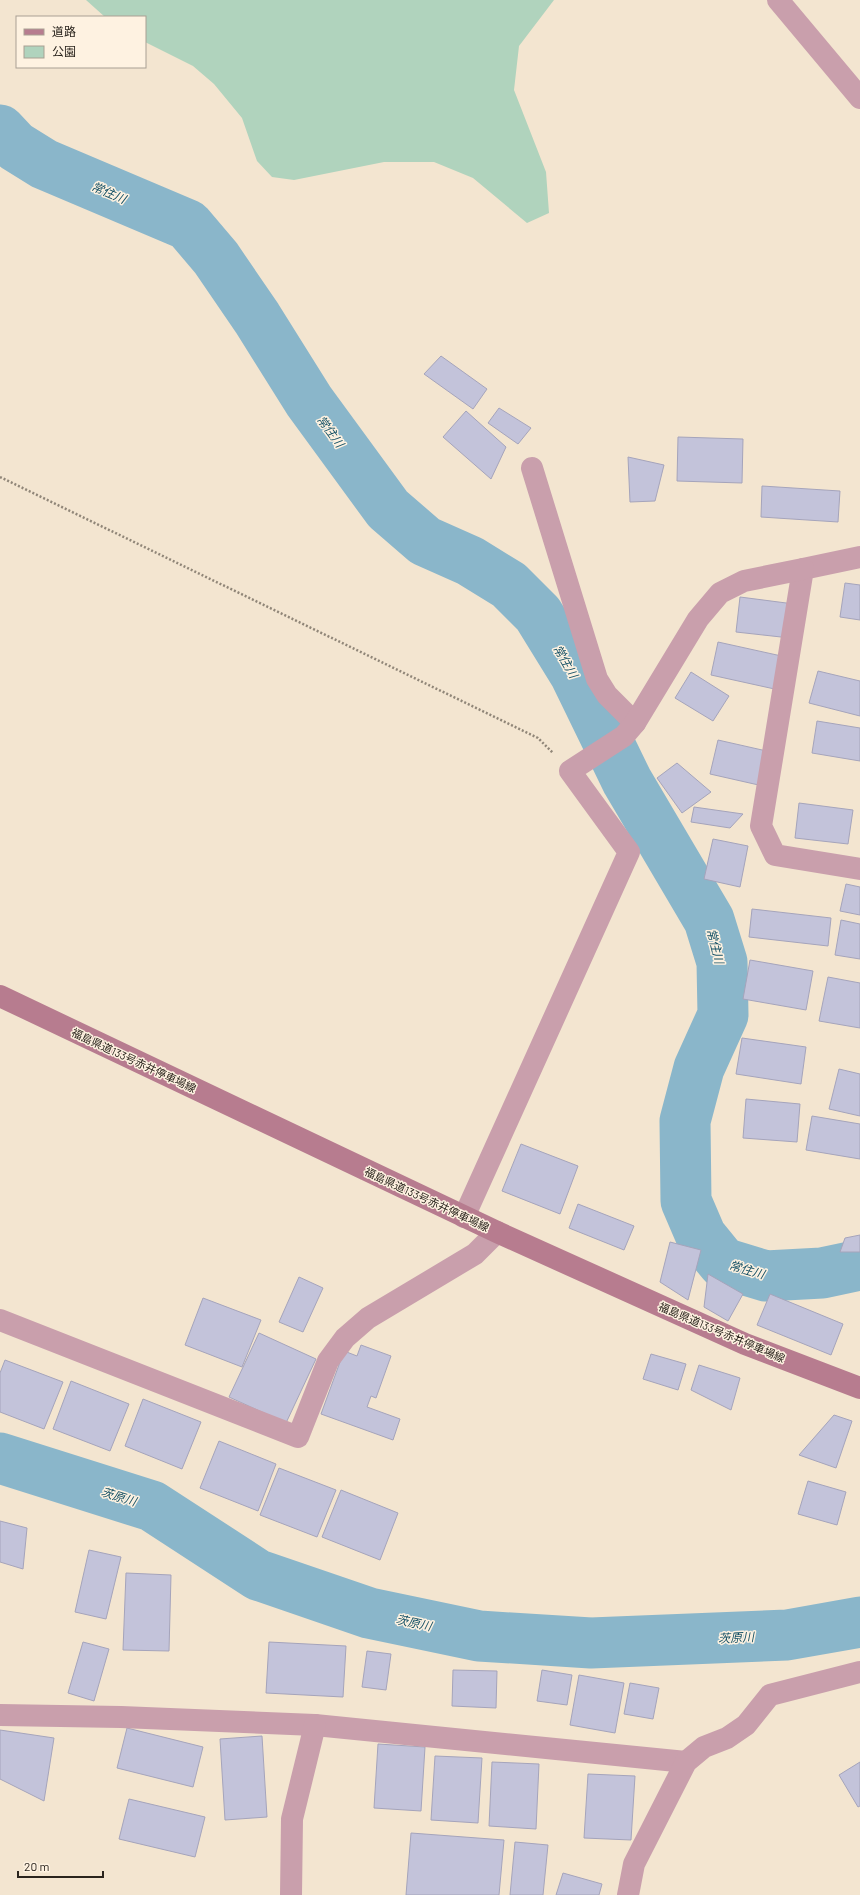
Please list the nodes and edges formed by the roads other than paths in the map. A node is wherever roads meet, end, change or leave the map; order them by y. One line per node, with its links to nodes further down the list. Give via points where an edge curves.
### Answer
1 (778, 0): 2 (street)
2 (860, 98)
3 (532, 468): 6 (street, via 597,679)
4 (860, 557): 5 (street)
5 (803, 569): 6 (street, via 744,581 720,593 698,619); 7 (street, via 761,826 775,855)
6 (629, 729): 9 (street, via 578,766 629,852)
7 (860, 869)
8 (0, 996): 9 (main road, 福島県道133号赤井停車場線)
9 (464, 1217): 10 (main road, 福島県道133号赤井停車場線)
10 (497, 1232): 11 (street, via 475,1254 368,1318 345,1338 328,1361 298,1437); 12 (main road, 福島県道133号赤井停車場線, via 745,1344)
11 (0, 1320)
12 (860, 1388)
13 (860, 1672): 16 (street, via 770,1695 746,1724 727,1738 704,1747)
14 (0, 1715): 15 (street, via 121,1717)
15 (315, 1726): 16 (street); 17 (street, via 292,1819)
16 (686, 1762): 18 (street, via 634,1864)
17 (291, 1895)
18 (628, 1895)

